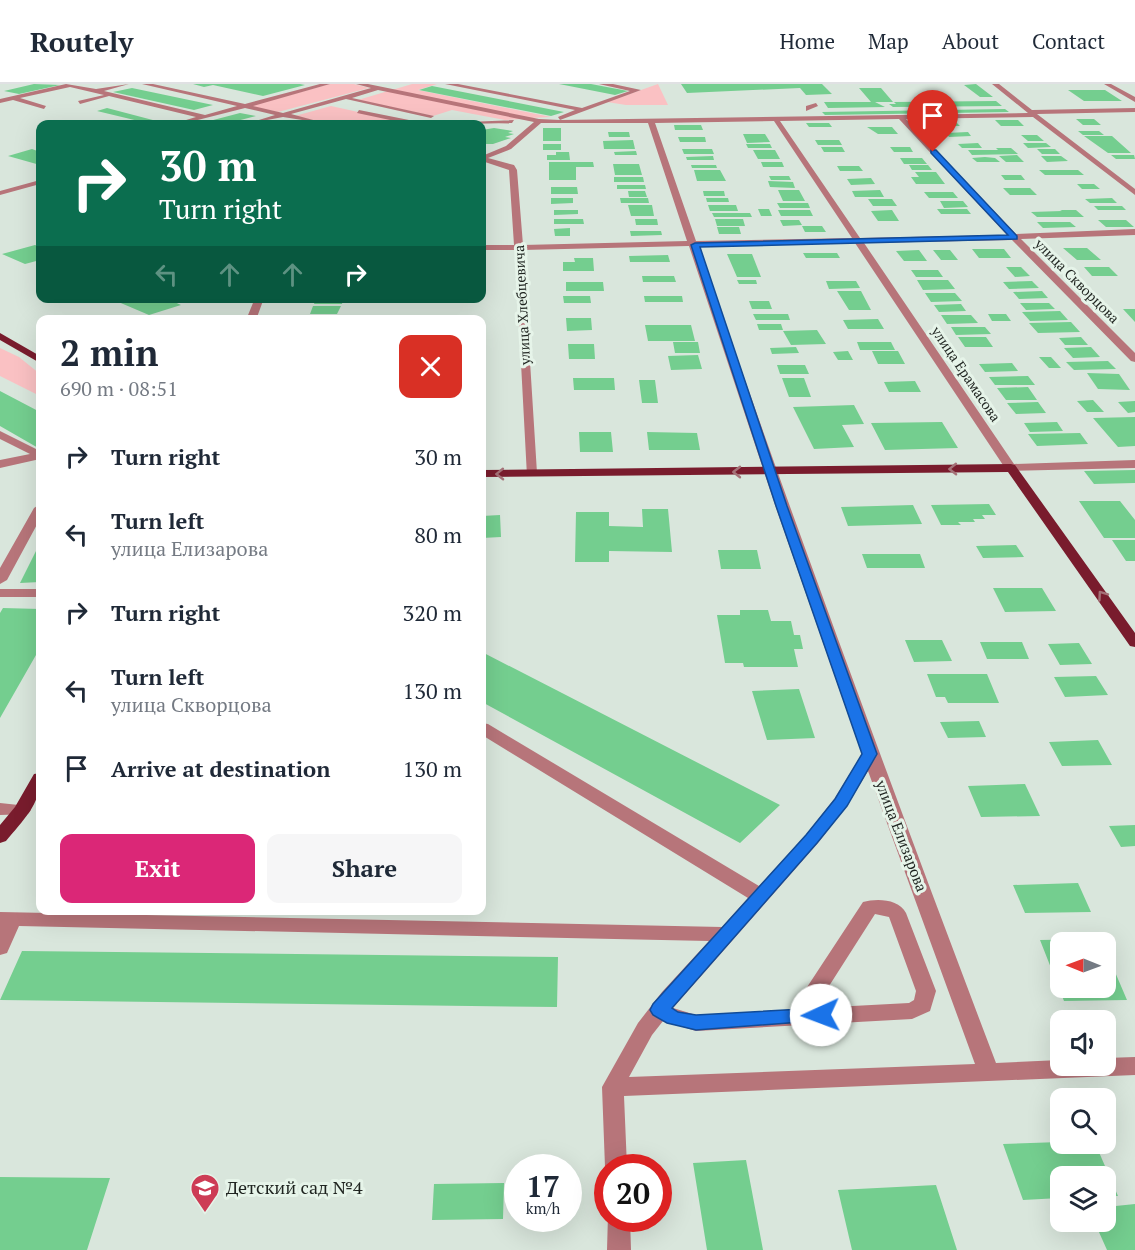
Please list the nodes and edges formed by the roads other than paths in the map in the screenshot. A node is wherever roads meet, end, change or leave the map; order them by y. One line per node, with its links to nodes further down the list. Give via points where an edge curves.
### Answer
1 (126, 84): 14 (street)
2 (145, 84): 26 (street)
3 (178, 84): 22 (street)
4 (327, 84): 22 (street)
5 (359, 84): 13 (street)
6 (396, 84): 13 (street)
7 (448, 84): 12 (street)
8 (472, 84): 12 (street)
9 (602, 84): 30 (street, via 638,90)
10 (995, 84): 33 (street)
11 (1107, 84): 19 (street)
12 (463, 87): 30 (street)
13 (381, 88): 17 (street); 45 (street)
14 (96, 91): 15 (street); 18 (street, via 70,85)
15 (111, 94): 21 (street); 37 (street)
16 (0, 96): 18 (street)
17 (345, 98): 23 (street); 24 (street)
18 (11, 99): 20 (street); 27 (street)
19 (1135, 100)
20 (0, 101)
21 (80, 102)
22 (260, 102): 26 (street)
23 (363, 102): 24 (street, via 342,108); 28 (street)
24 (324, 104): 35 (street)
25 (816, 105): 31 (street)
26 (243, 106): 35 (street); 37 (street)
27 (45, 107)
28 (386, 107): 34 (street); 36 (street)
29 (354, 110): 34 (street)
30 (583, 110): 45 (street)
31 (808, 110): 33 (street); 40 (street)
32 (1135, 110): 33 (street)
33 (1030, 111): 38 (street); 52 (street)
34 (365, 113): 44 (street)
35 (283, 115): 42 (street); 43 (street)
36 (431, 116)
37 (205, 117): 41 (street)
38 (901, 117): 40 (street); 54 (street, улица Скворцова)
39 (776, 119): 40 (street); 46 (street); 55 (street, улица Ерамасова)
40 (790, 119)
41 (193, 120)
42 (264, 120)
43 (306, 120)
44 (396, 120)
45 (539, 121): 46 (street); 47 (street); 48 (street, via 516,145)
46 (651, 121): 56 (street, улица Елизарова)
47 (486, 123)
48 (486, 158)
49 (486, 160): 58 (street, улица Хлебцевича, via 513,170)
50 (36, 183): 51 (street)
51 (0, 193)
52 (1135, 194)
53 (1135, 232): 54 (street)
54 (1014, 237): 55 (street); 61 (street, улица Скворцова)
55 (860, 241): 56 (street); 67 (street, улица Ерамасова)
56 (695, 245): 58 (street); 68 (street, улица Елизарова)
57 (486, 248): 58 (street)
58 (519, 248): 69 (street, улица Хлебцевича)
59 (0, 336): 60 (main road)
60 (36, 358)
61 (1135, 359)
62 (0, 434): 63 (street)
63 (36, 454)
64 (36, 457): 65 (street)
65 (0, 464)
66 (1135, 464): 67 (street)
67 (1011, 468): 68 (main road, one-way to 68); 76 (main road, улица Ерамасова, one-way to 67)
68 (770, 472): 69 (main road, one-way to 69); 78 (street, улица Елизарова)
69 (531, 473): 70 (main road, one-way to 70)
70 (486, 474)
71 (36, 514): 72 (street)
72 (7, 555): 73 (street)
73 (0, 580)
74 (0, 593): 75 (street)
75 (36, 593)
76 (1135, 643)
77 (486, 730): 83 (street)
78 (870, 754): 83 (street, via 841,802); 91 (street, улица Елизарова)
79 (36, 785): 81 (main road)
80 (0, 809): 81 (street)
81 (22, 810): 82 (main road)
82 (0, 837)
83 (760, 896): 86 (street)
84 (160, 916): 85 (street); 86 (street)
85 (7, 919): 87 (street)
86 (726, 934): 88 (street)
87 (0, 948)
88 (660, 1010): 89 (street, via 696,1023); 92 (street)
89 (798, 1016): 89 (street, via 912,1011 923,1005 926,991 897,913 870,906)
90 (1135, 1066): 91 (street)
91 (989, 1072): 92 (street)
92 (613, 1087): 93 (street)
93 (616, 1154)
94 (618, 1232): 95 (street)
95 (618, 1250)

